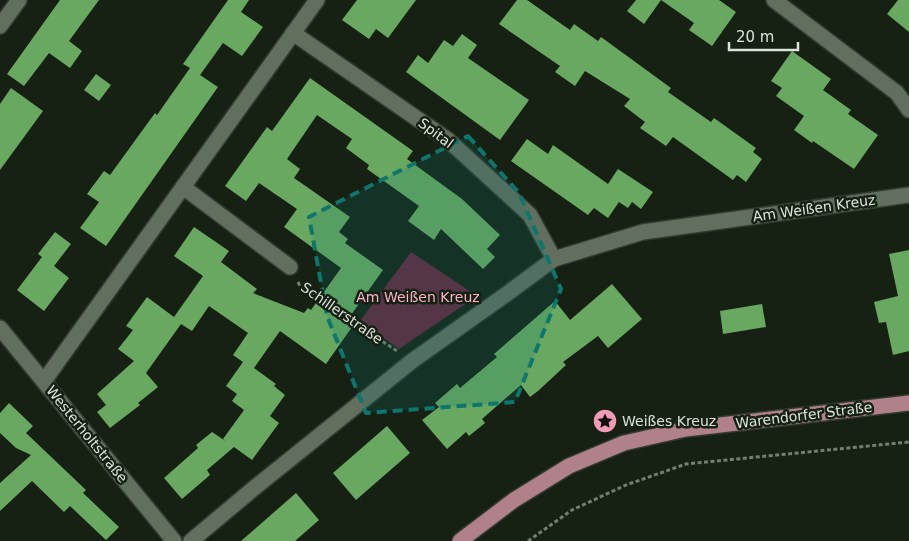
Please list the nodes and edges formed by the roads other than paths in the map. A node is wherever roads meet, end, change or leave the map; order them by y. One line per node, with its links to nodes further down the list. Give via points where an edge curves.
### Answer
1 (19, 0): 4 (street)
2 (317, 0): 5 (street)
3 (774, 0): 6 (street, via 897,93)
4 (0, 26)
5 (293, 33): 7 (street); 9 (street, Spital, via 448,140 530,215)
6 (909, 110)
7 (183, 187): 10 (street, Schillerstraße); 12 (street)
8 (909, 195): 9 (street, Am Weißen Kreuz, via 643,232)
9 (554, 259): 15 (street, Am Weißen Kreuz, via 412,361)
10 (290, 268)
11 (0, 328): 12 (street, Westerholtstraße)
12 (44, 381): 14 (street, Westerholtstraße)
13 (909, 403): 16 (main road, Warendorfer Straße, via 686,429 624,443 569,466 514,500)
14 (174, 541)
15 (191, 541)
16 (460, 541)

